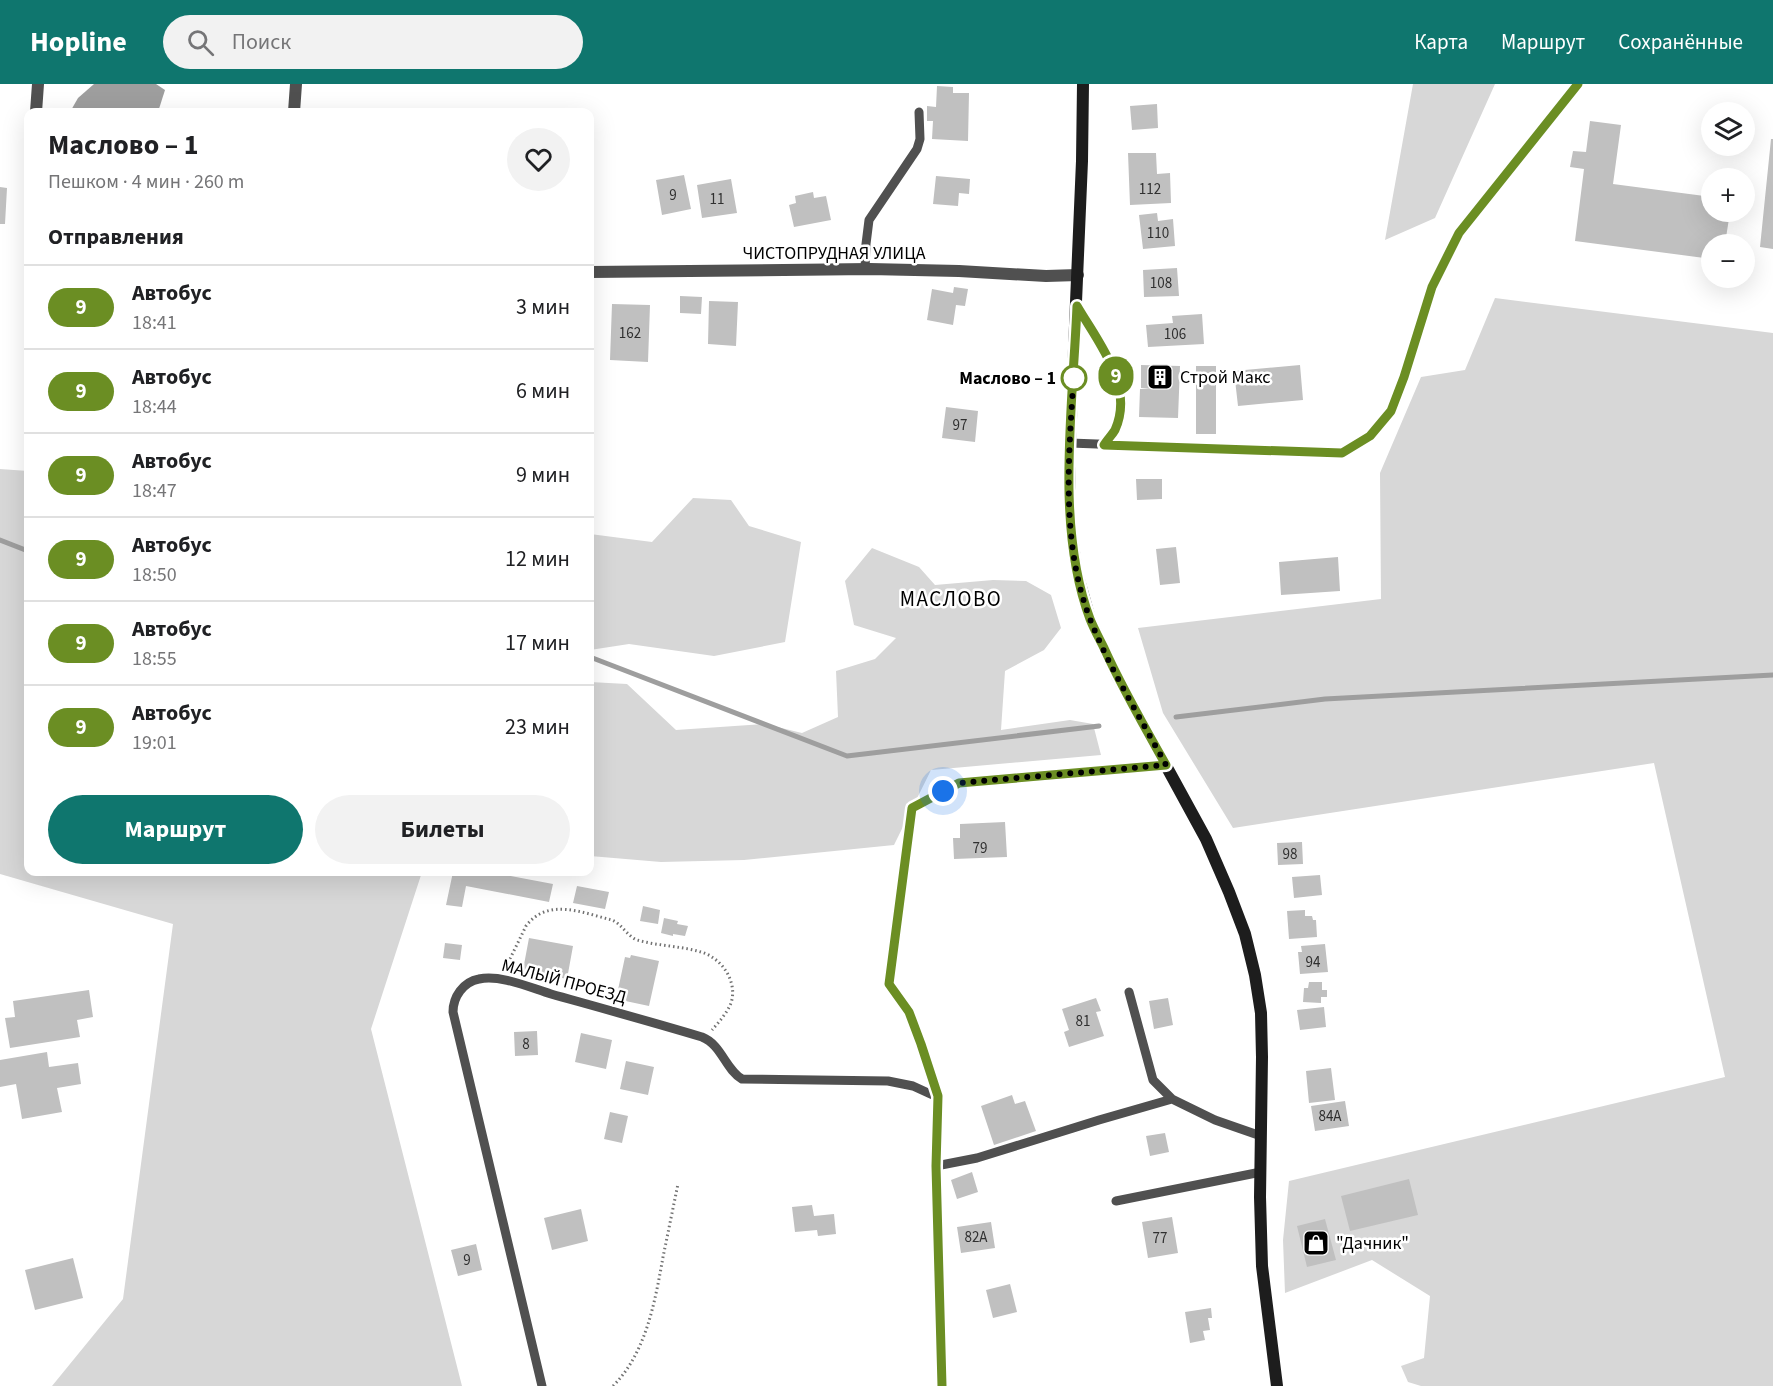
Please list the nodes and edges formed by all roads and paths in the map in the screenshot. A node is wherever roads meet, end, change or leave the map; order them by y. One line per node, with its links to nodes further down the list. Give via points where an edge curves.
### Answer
1 (38, 84): 5 (street)
2 (296, 84): 6 (street)
3 (1083, 84): 10 (main road)
4 (1578, 84): 13 (lane, via 1459,233 1432,287 1391,411 1370,436 1342,453)
5 (36, 108)
6 (294, 108)
7 (919, 112): 8 (lane, via 917,149 869,220)
8 (865, 270): 9 (street, ЧИСТОПРУДНАЯ УЛИЦА); 10 (street, ЧИСТОПРУДНАЯ УЛИЦА)
9 (594, 272)
10 (1078, 275): 11 (main road)
11 (1077, 306): 12 (main road); 13 (lane, via 1118,381 1119,416)
12 (1070, 443): 13 (lane); 14 (main road, via 1070,524 1077,573 1090,619)
13 (1104, 445)
14 (1166, 765): 18 (lane, via 959,783 912,808 889,984 909,1012); 20 (main road, via 1206,839 1245,934 1261,1013)
15 (500, 980): 17 (lane, МАЛЫЙ ПРОЕЗД); 17 (path, via 526,926 538,915 560,908 617,921 634,939 703,953 724,968 734,990 725,1014); 25 (lane, МАЛЫЙ ПРОЕЗД, via 481,978 466,985 457,994 453,1012)
16 (1129, 992): 19 (lane, via 1151,1077)
17 (706, 1038): 18 (lane, via 741,1079 888,1081)
18 (938, 1096): 21 (lane)
19 (1172, 1099): 20 (lane); 21 (lane, via 977,1158)
20 (1261, 1136): 22 (main road)
21 (936, 1166): 27 (lane)
22 (1260, 1172): 24 (lane); 28 (main road, via 1262,1266)
23 (678, 1184): 26 (path, via 653,1309 632,1361)
24 (1116, 1201)
25 (542, 1386)
26 (613, 1386)
27 (942, 1386)
28 (1277, 1386)

